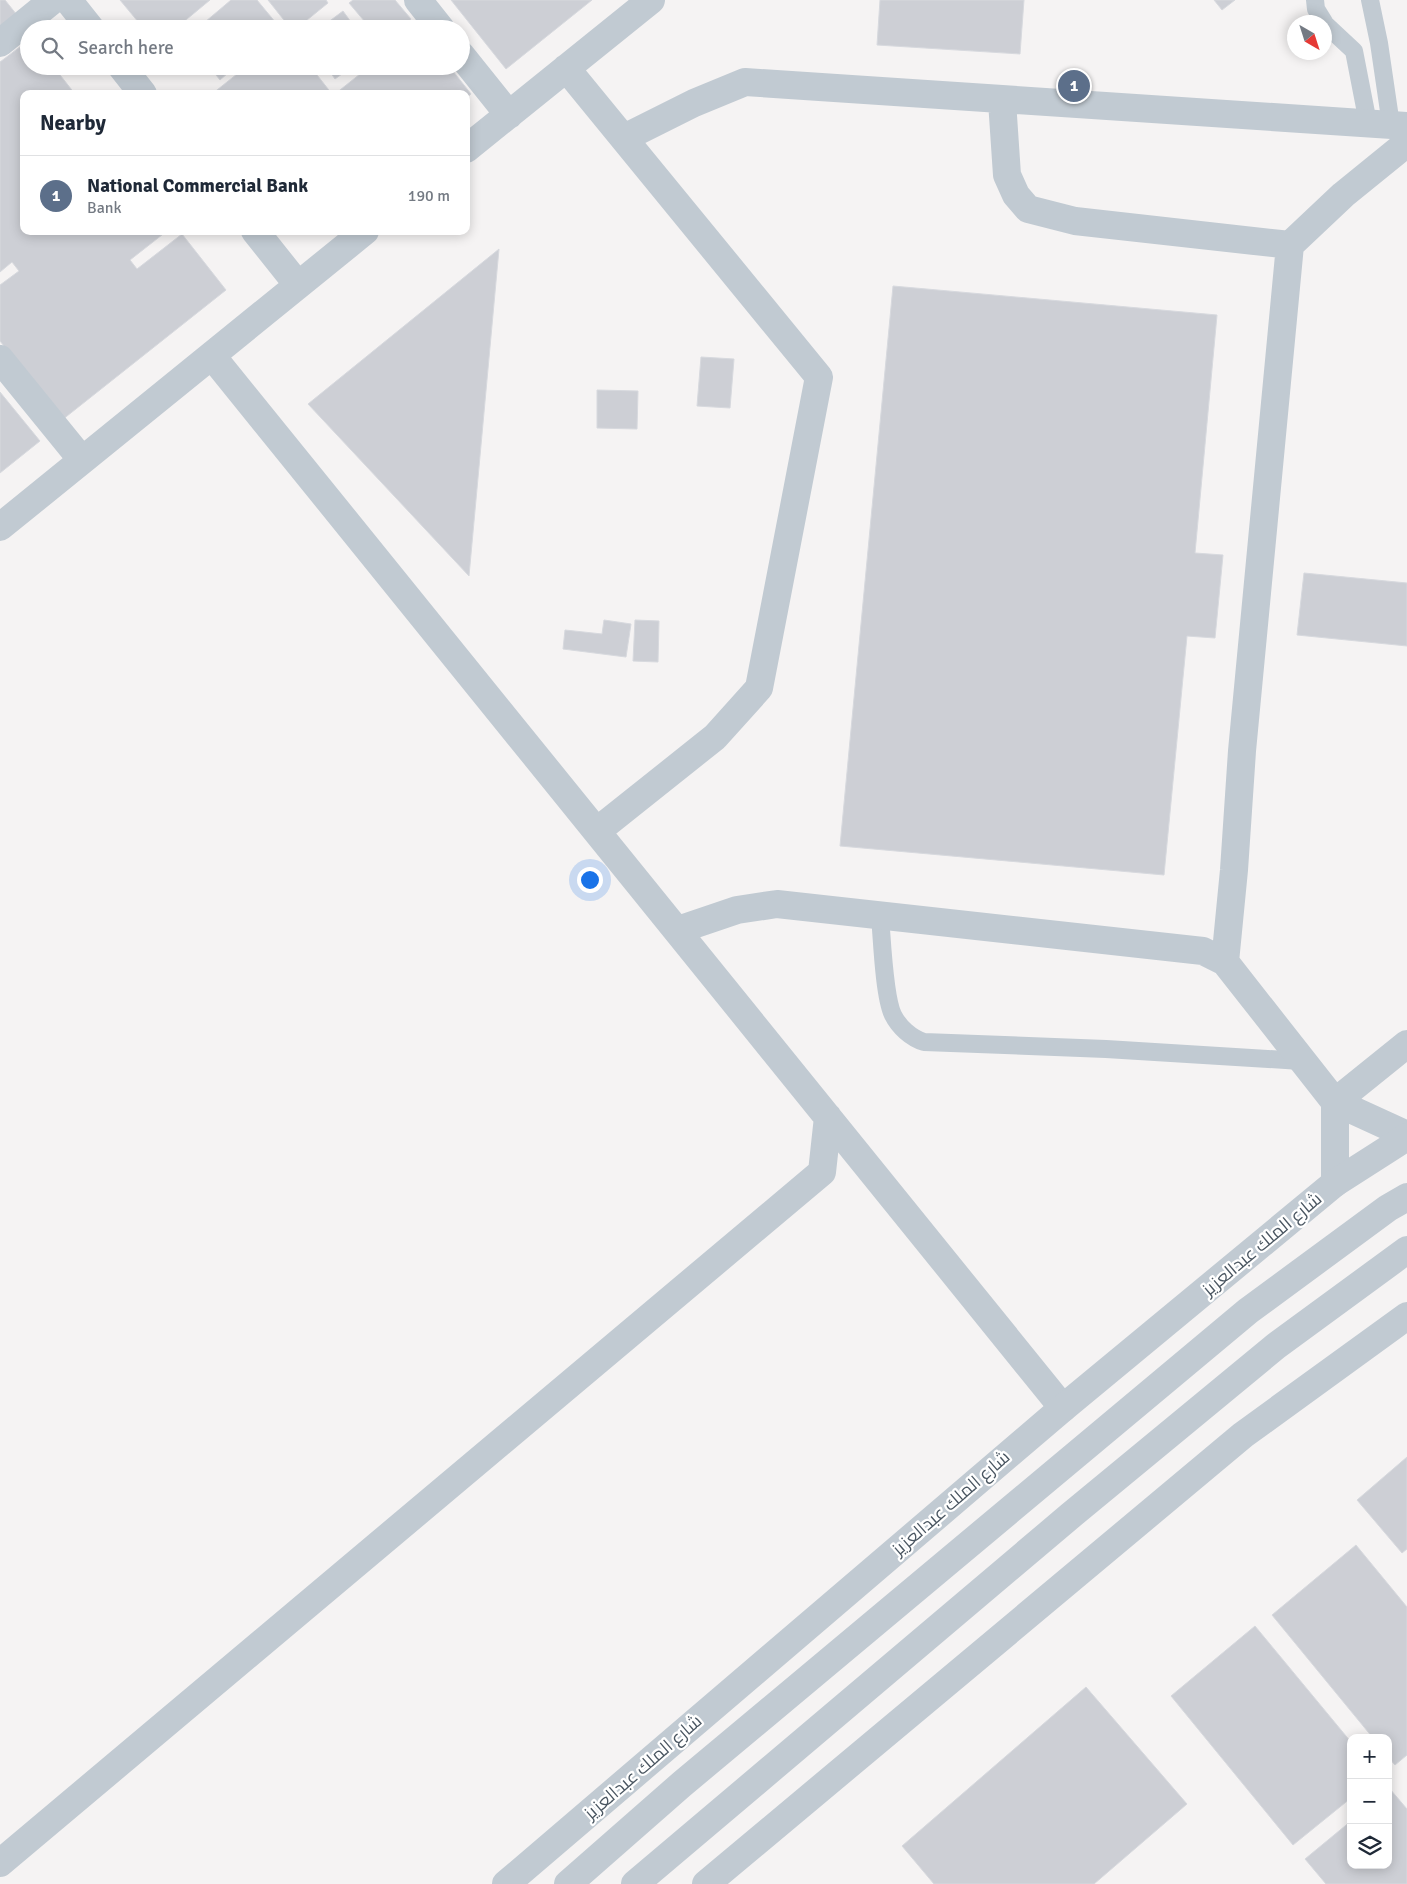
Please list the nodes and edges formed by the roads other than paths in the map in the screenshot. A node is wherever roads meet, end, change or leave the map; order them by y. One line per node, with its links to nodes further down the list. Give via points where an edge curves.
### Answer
1 (53, 0): 8 (street)
2 (68, 0): 9 (street)
3 (418, 0): 10 (street)
4 (650, 0): 17 (street)
5 (1315, 0): 7 (lane)
6 (1370, 0): 14 (lane)
7 (1319, 15)
8 (28, 20)
9 (84, 20)
10 (434, 20)
11 (20, 27): 13 (street)
12 (1332, 30): 15 (lane)
13 (0, 43)
14 (1379, 43): 15 (lane); 22 (lane)
15 (1354, 51): 22 (lane)
16 (470, 65): 21 (street)
17 (566, 68): 21 (street); 23 (street)
18 (128, 75): 19 (street)
19 (140, 90)
20 (1002, 101): 22 (street); 23 (street, via 745,82); 27 (street, via 1007,174 1016,195 1028,209 1075,221)
21 (509, 115): 24 (street)
22 (1393, 129): 27 (street, via 1344,196)
23 (624, 138): 33 (street, via 819,377 759,688 715,737)
24 (470, 146)
25 (258, 235): 28 (street)
26 (360, 235): 28 (street)
27 (1290, 245): 36 (street)
28 (298, 285): 29 (street)
29 (212, 356): 31 (street); 33 (street)
30 (0, 359): 31 (street)
31 (82, 460): 32 (street)
32 (0, 527)
33 (597, 831): 35 (street)
34 (880, 916): 35 (street, via 777,904 737,910); 36 (street, via 1203,951); 38 (lane, via 892,1015 915,1039)
35 (678, 930): 40 (street)
36 (1225, 962): 38 (street)
37 (1407, 1044): 39 (street)
38 (1301, 1061): 39 (street)
39 (1336, 1102): 41 (street); 42 (street)
40 (828, 1117): 46 (street); 47 (street, via 822,1172)
41 (1407, 1136): 42 (street, شارع الملك عبدالعزيز)
42 (1334, 1183): 46 (street, شارع الملك عبدالعزيز)
43 (1407, 1197): 49 (street, via 1241,1318 682,1784)
44 (1407, 1250): 50 (street, via 1268,1353)
45 (1407, 1316): 51 (street, via 1243,1436)
46 (1062, 1408): 48 (street, شارع الملك عبدالعزيز)
47 (0, 1863)
48 (506, 1884)
49 (568, 1884)
50 (635, 1884)
51 (706, 1884)

